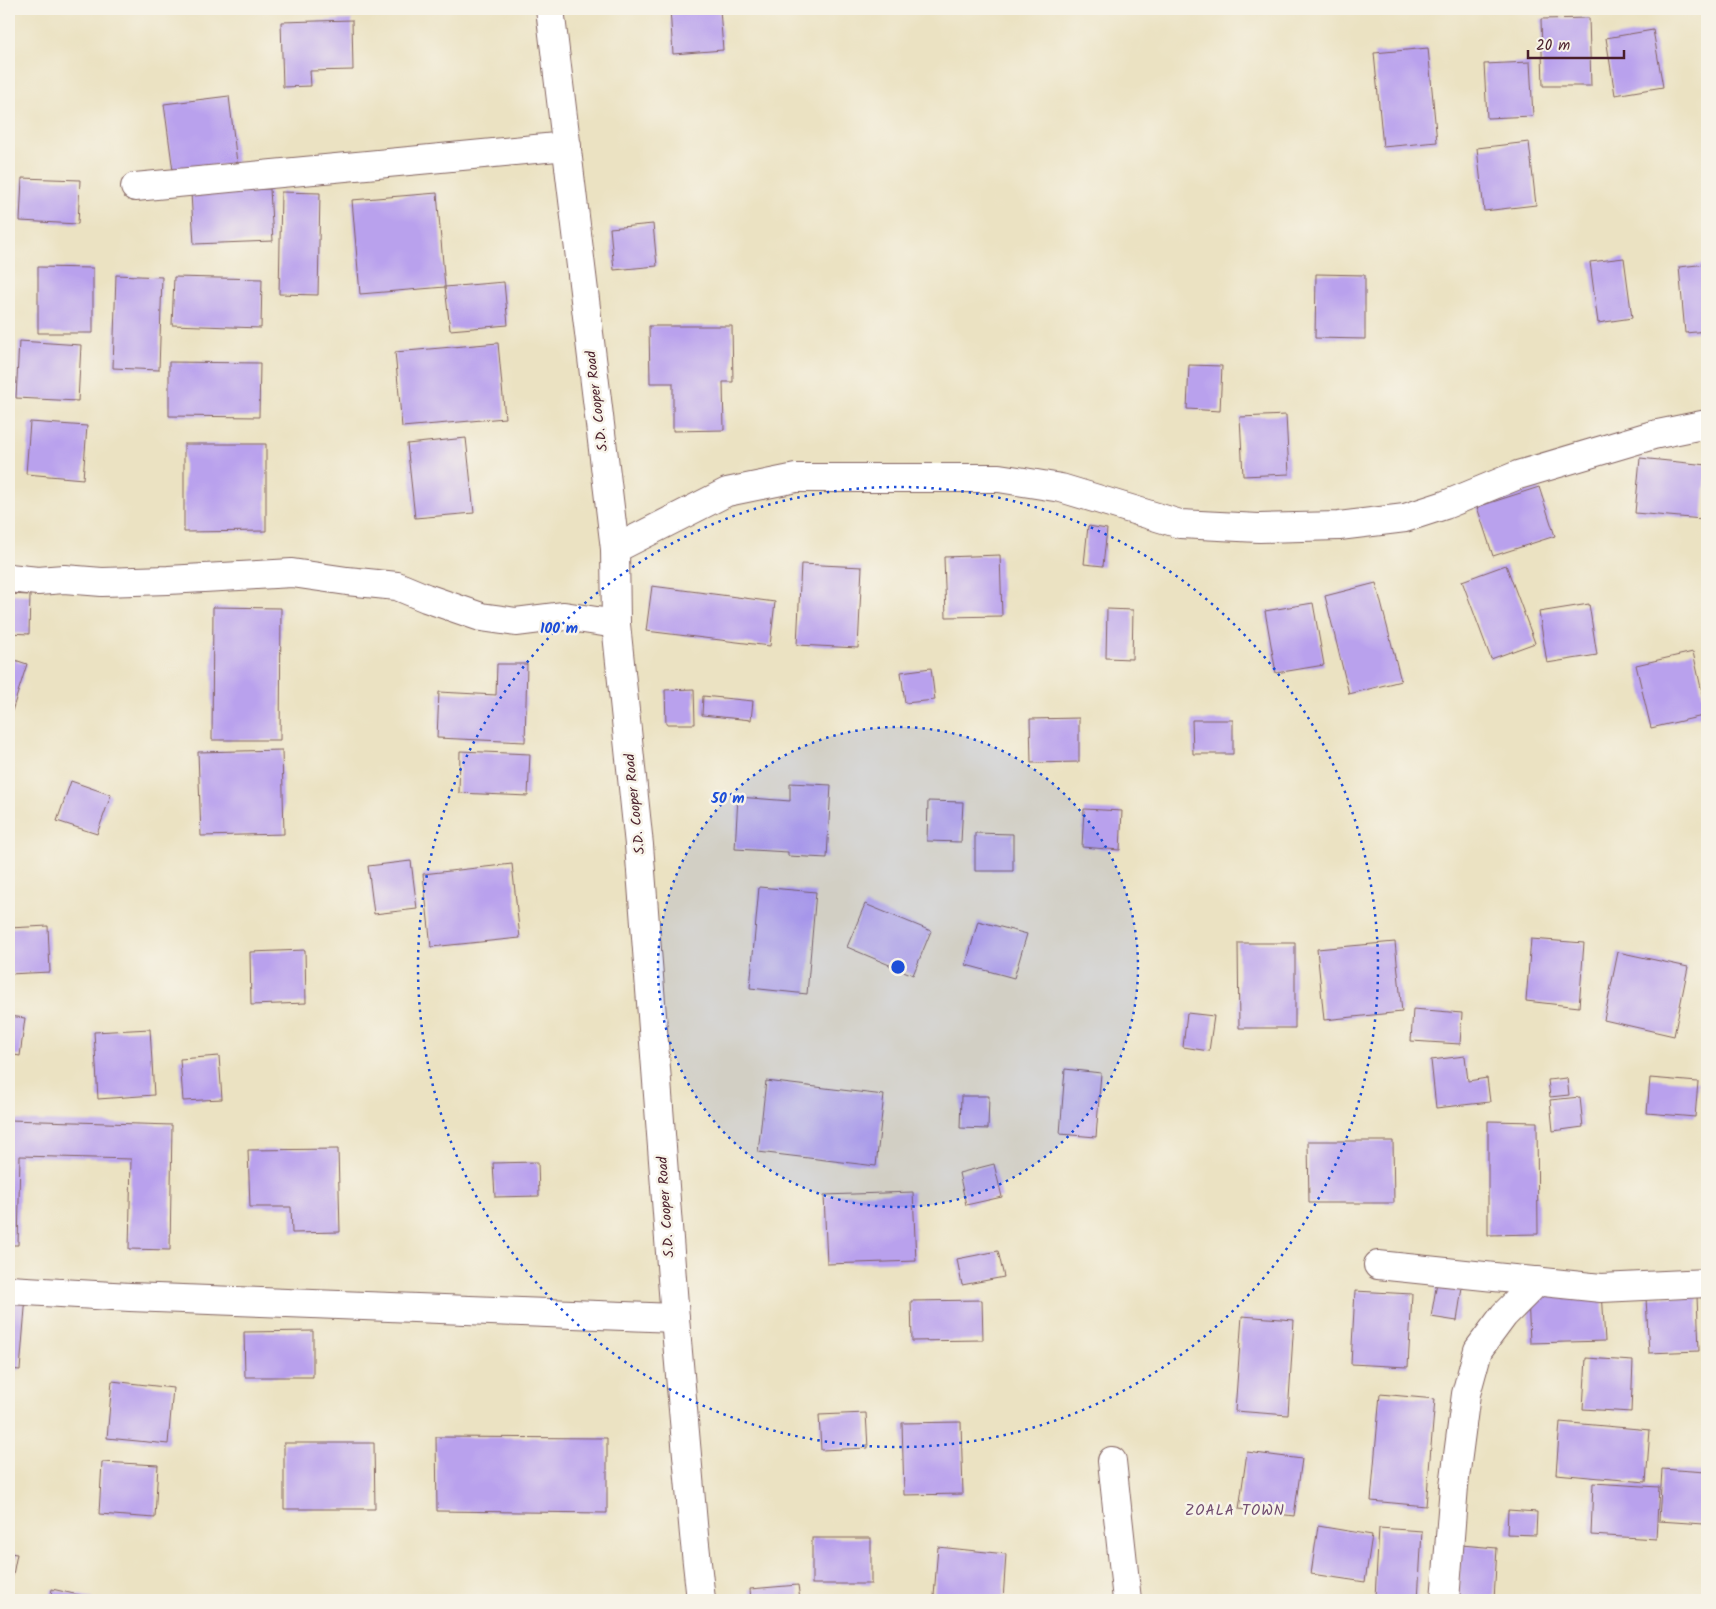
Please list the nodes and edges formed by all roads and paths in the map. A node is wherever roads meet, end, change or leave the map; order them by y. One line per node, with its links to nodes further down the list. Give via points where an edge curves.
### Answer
1 (550, 9): 2 (street, S.D. Cooper Road)
2 (567, 146): 3 (street); 5 (street, S.D. Cooper Road)
3 (135, 187)
4 (1707, 424): 5 (street, via 1653,435 1518,475 1405,518 1339,526 1259,528 1180,524 1061,488 999,478 796,478 727,492)
5 (615, 549): 7 (street, S.D. Cooper Road)
6 (9, 578): 7 (street, via 102,582 292,572 397,586 481,617 516,622 564,616)
7 (616, 624): 12 (street, S.D. Cooper Road, via 639,845)
8 (1378, 1265): 9 (street)
9 (1538, 1281): 10 (street, via 1601,1288); 16 (street, via 1504,1315 1478,1350 1464,1403)
10 (1707, 1283)
11 (9, 1290): 12 (street)
12 (675, 1318): 14 (street, S.D. Cooper Road)
13 (1112, 1461): 15 (street)
14 (701, 1600)
15 (1127, 1600)
16 (1446, 1600)

